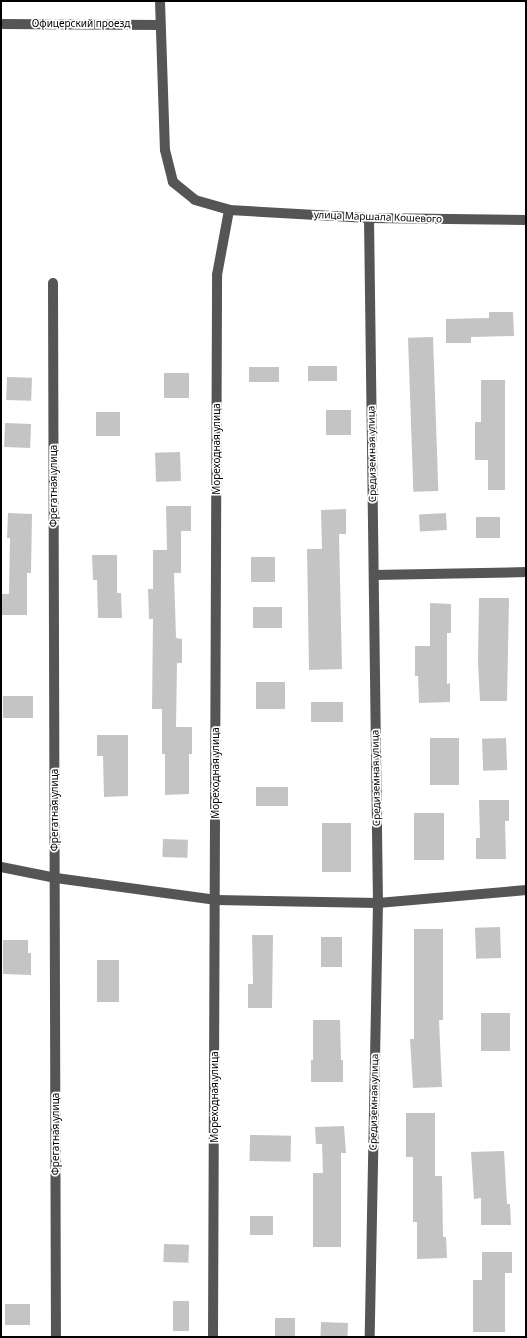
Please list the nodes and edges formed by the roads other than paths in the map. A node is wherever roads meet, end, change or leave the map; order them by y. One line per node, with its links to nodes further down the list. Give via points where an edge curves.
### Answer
1 (160, 1): 3 (street, улица Маршала Кошевого)
2 (1, 24): 3 (street, Офицерский проезд)
3 (160, 25): 4 (street, улица Маршала Кошевого, via 165,150 173,182 195,200)
4 (229, 210): 5 (street, улица Маршала Кошевого); 13 (street, Мореходная улица, via 217,275)
5 (369, 218): 6 (street, улица Маршала Кошевого); 9 (street, Средиземная улица)
6 (526, 220)
7 (53, 283): 11 (street, Фрегатная улица)
8 (526, 572): 9 (street)
9 (374, 575): 14 (street, Средиземная улица)
10 (1, 867): 11 (street)
11 (56, 878): 13 (street); 15 (street, Фрегатная улица)
12 (526, 890): 14 (street)
13 (216, 900): 14 (street); 16 (street, Мореходная улица)
14 (378, 903): 17 (street, Средиземная улица)
15 (56, 1337)
16 (214, 1337)
17 (370, 1337)

